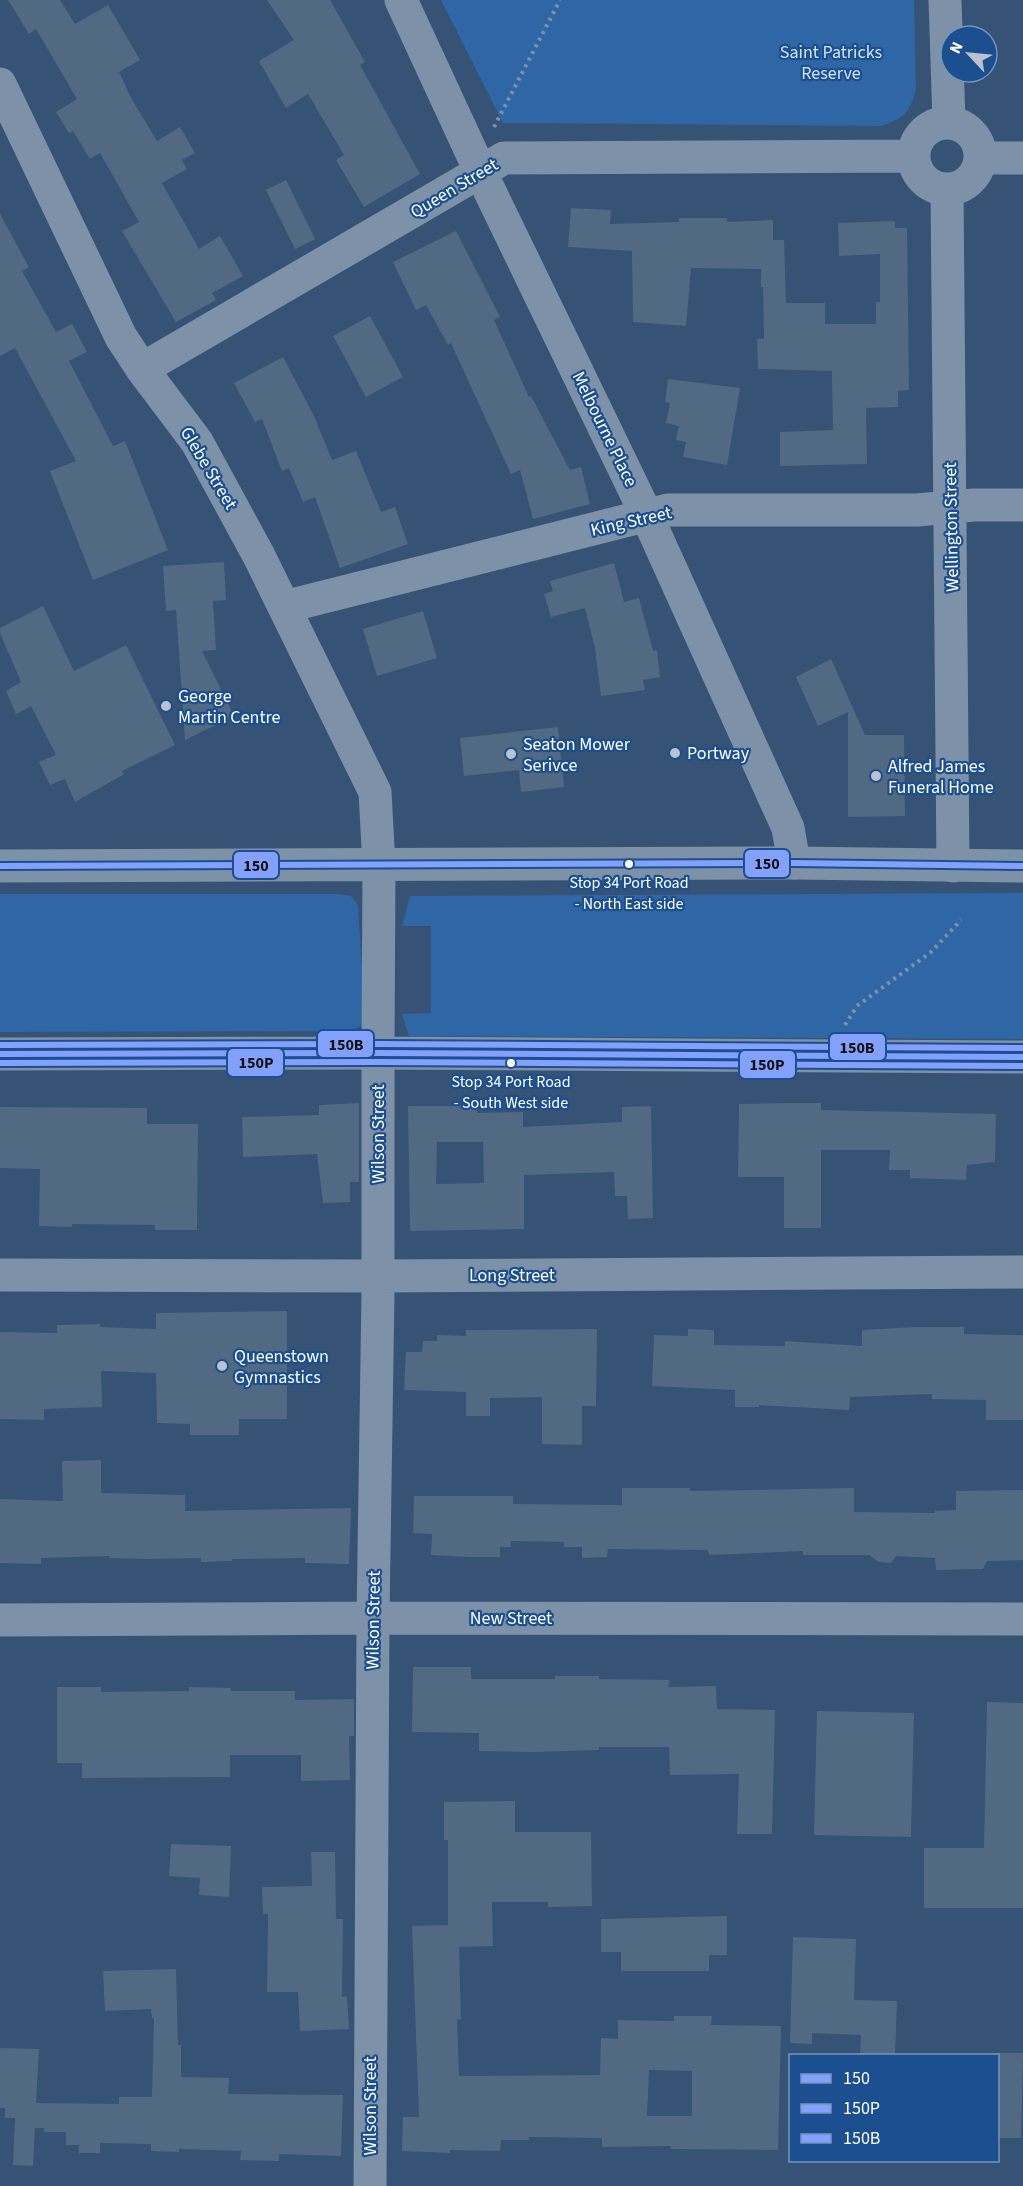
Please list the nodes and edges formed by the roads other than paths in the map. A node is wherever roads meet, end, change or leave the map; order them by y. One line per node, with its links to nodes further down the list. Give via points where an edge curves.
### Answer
1 (401, 0): 8 (street, Melbourne Place)
2 (945, 0): 4 (street)
3 (0, 84): 10 (street, Glebe Street, via 121,337)
4 (949, 123): 5 (street, via 928,128); 6 (street, via 968,130 975,138)
5 (914, 156): 8 (street, Queen Street, via 504,158); 9 (street, via 916,167 928,183)
6 (980, 158): 7 (street); 9 (street, via 978,168 966,183)
7 (1023, 158)
8 (482, 173): 10 (street, Queen Street); 13 (street, Melbourne Place)
9 (947, 189): 12 (street, Wellington Street)
10 (142, 369): 14 (street, Glebe Street, via 197,442)
11 (1023, 505): 12 (street, King Street)
12 (950, 507): 13 (street, King Street, via 668,510); 18 (street, Wellington Street)
13 (647, 516): 14 (street, King Street); 15 (street, Melbourne Place, via 788,828)
14 (284, 606): 17 (street, Glebe Street, via 375,792)
15 (794, 863): 17 (highway); 18 (highway)
16 (0, 866): 17 (highway)
17 (379, 866): 20 (highway)
18 (953, 866): 19 (highway)
19 (1023, 866)
20 (378, 1053): 21 (highway); 22 (highway); 25 (street, Wilson Street)
21 (0, 1054)
22 (1023, 1057)
23 (1023, 1272): 25 (street, Long Street)
24 (0, 1275): 25 (street, Long Street)
25 (378, 1276): 26 (street, Wilson Street)
26 (373, 1618): 27 (street, New Street); 28 (street, New Street); 29 (street, Wilson Street)
27 (1023, 1619)
28 (0, 1620)
29 (370, 2186)

